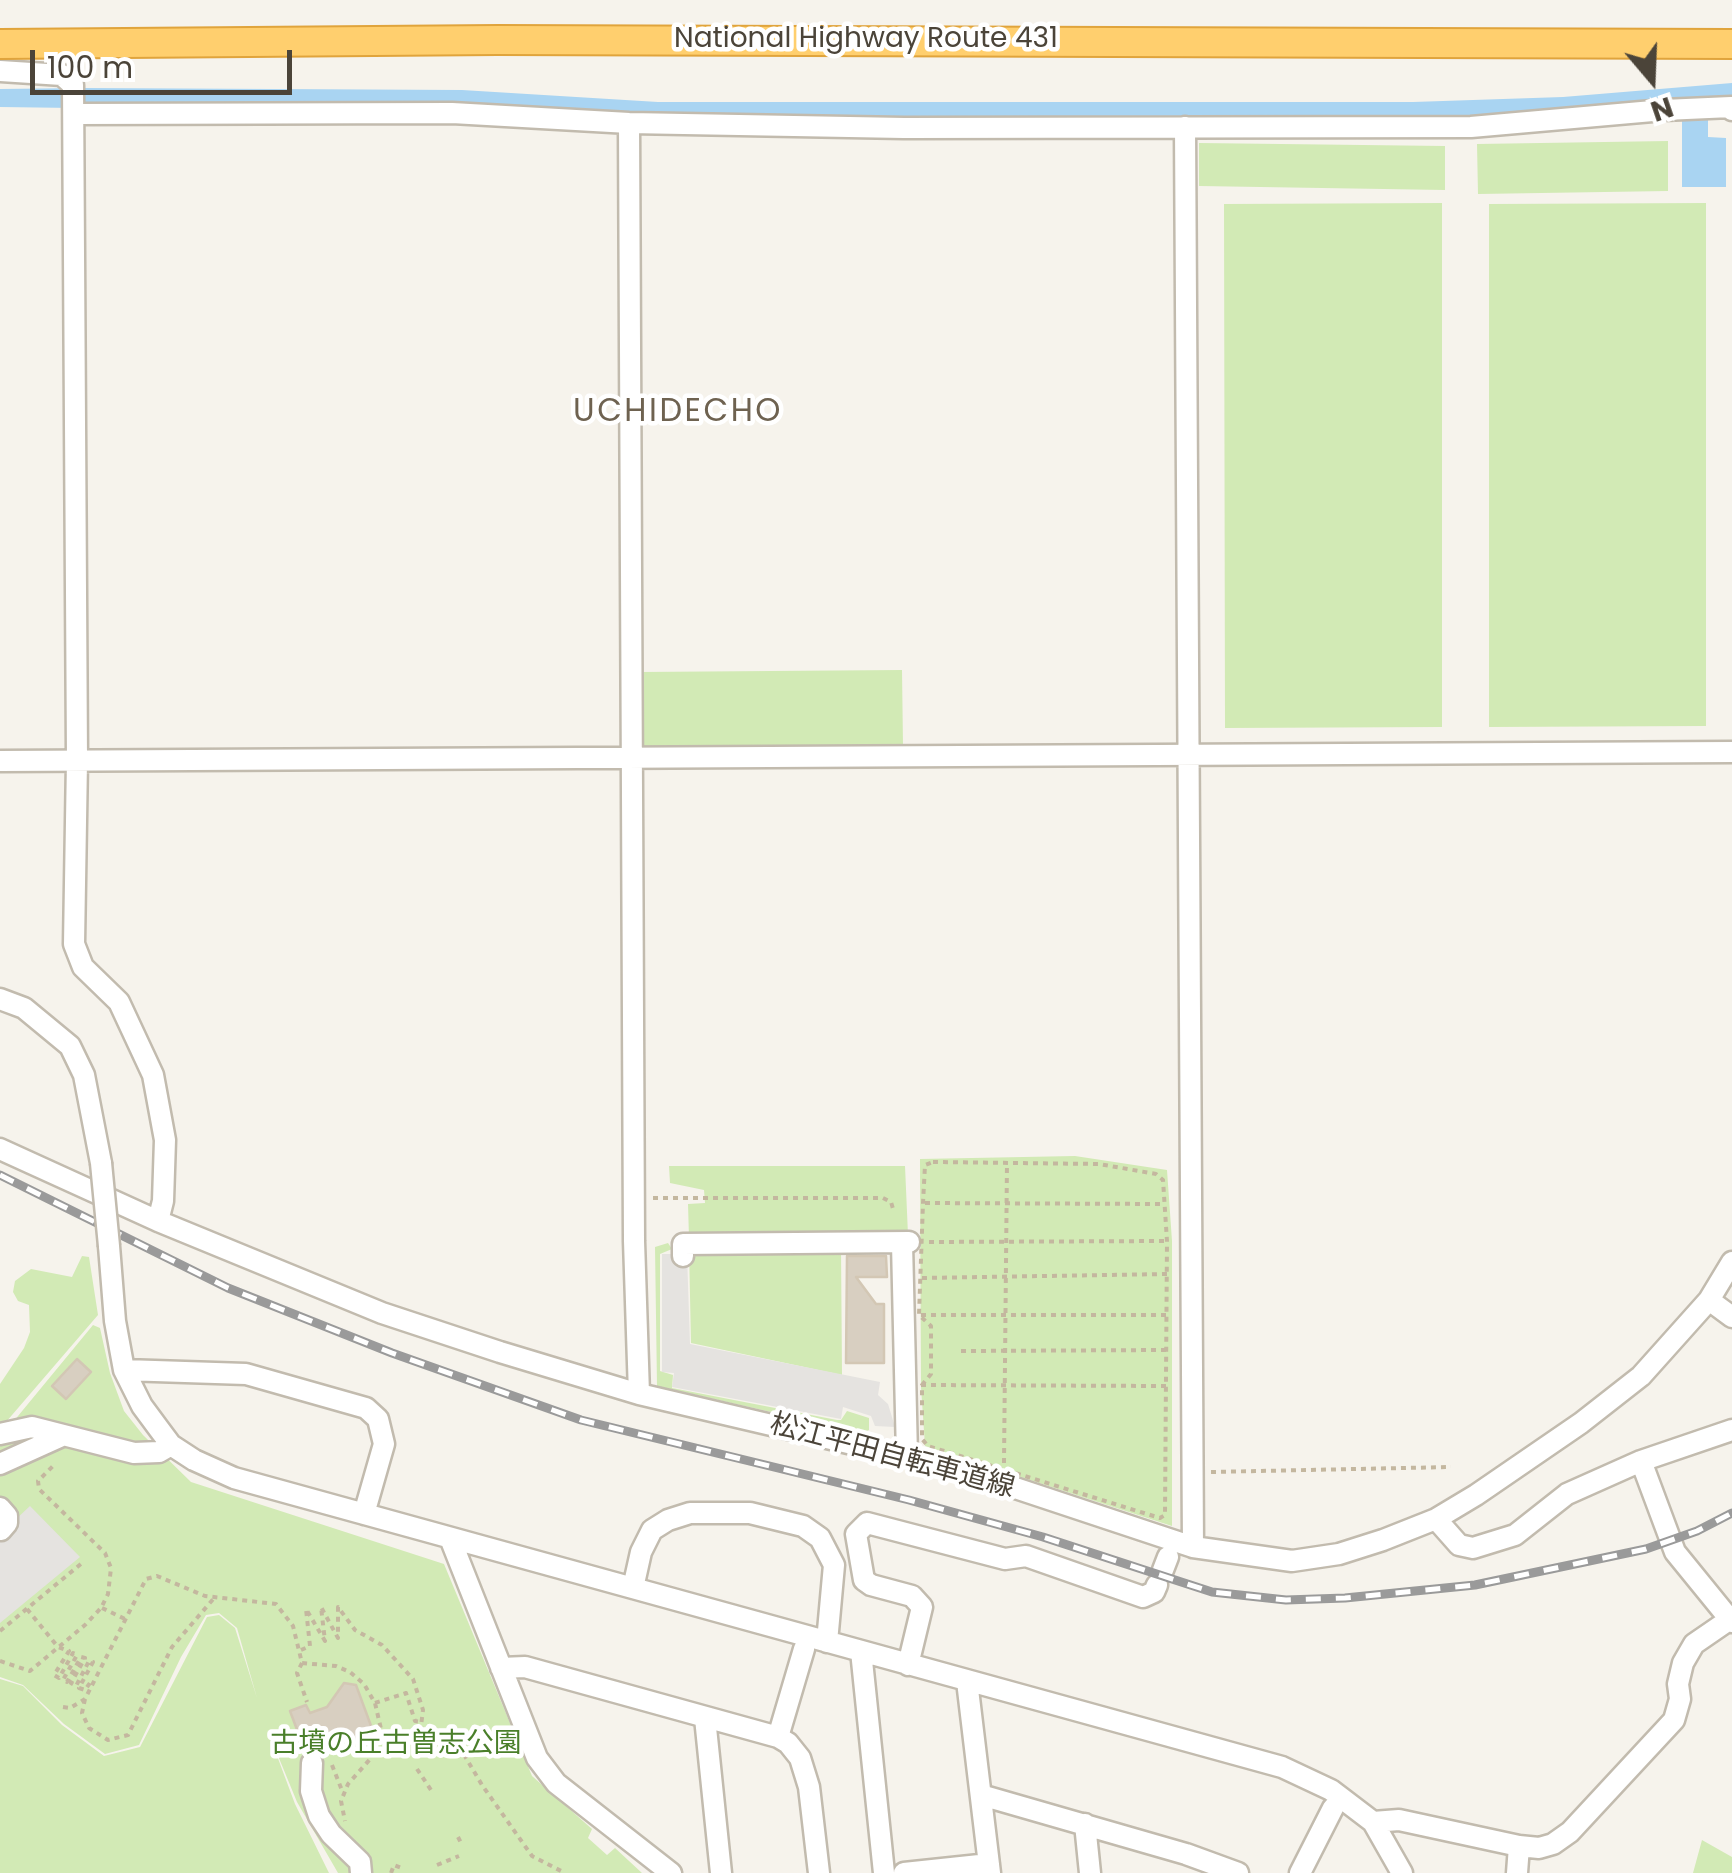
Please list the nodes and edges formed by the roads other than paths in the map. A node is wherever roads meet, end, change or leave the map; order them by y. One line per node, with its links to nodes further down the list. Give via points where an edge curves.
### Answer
1 (0, 44): 2 (highway, National Highway Route 431)
2 (1732, 44)
3 (0, 71): 5 (street, via 62,75 73,85)
4 (1732, 110): 7 (street, via 1471,127)
5 (75, 111): 6 (street, via 452,113); 12 (street)
6 (629, 123): 7 (street); 10 (street)
7 (1185, 127): 9 (street)
8 (1732, 752): 9 (street)
9 (1189, 756): 10 (street); 34 (street)
10 (633, 758): 12 (street); 21 (street)
11 (0, 760): 12 (street)
12 (77, 760): 15 (street, via 74,944 83,967 119,1002 153,1075 165,1140)
13 (0, 998): 20 (street, bridge, via 24,1008 70,1046 84,1074)
14 (3, 1155): 15 (street, 松江平田自転車道線)
15 (158, 1221): 21 (street, 松江平田自転車道線, via 382,1313)
16 (683, 1256): 26 (street, via 683,1244 913,1242 914,1385)
17 (1732, 1262): 18 (street, 松江平田自転車道線)
18 (1710, 1300): 19 (street); 31 (street, 松江平田自転車道線, via 1641,1376)
19 (1732, 1316)
20 (124, 1370): 25 (street); 30 (street, via 246,1374 366,1408 378,1419 384,1444)
21 (639, 1394): 26 (street, 松江平田自転車道線)
22 (1732, 1430): 27 (street)
23 (0, 1434): 24 (street, via 32,1428)
24 (62, 1436): 25 (street, via 134,1453); 28 (street)
25 (171, 1444): 30 (street, via 234,1478)
26 (907, 1456): 34 (street, 松江平田自転車道線)
27 (1641, 1461): 31 (street, via 1566,1494 1515,1536 1473,1548 1458,1545); 37 (street, via 1674,1552)
28 (0, 1464)
29 (0, 1508): 32 (street, via 7,1516)
30 (364, 1514): 33 (street)
31 (1436, 1519): 34 (street, 松江平田自転車道線, via 1340,1554 1292,1561)
32 (1, 1530)
33 (450, 1538): 36 (street); 42 (street)
34 (1193, 1548)
35 (1162, 1571): 41 (street, via 1154,1592 1143,1596 1026,1556 1004,1559 868,1523 856,1534 864,1580 912,1596 922,1607)
36 (633, 1588): 38 (street); 38 (street, via 652,1530 668,1520 690,1513 750,1513 804,1526 820,1538 834,1565)
37 (1731, 1621): 51 (street, via 1694,1644 1682,1664 1674,1720 1570,1832 1539,1848)
38 (826, 1642): 40 (street)
39 (804, 1649): 45 (street)
40 (861, 1651): 41 (street); 58 (street)
41 (908, 1665): 43 (street)
42 (501, 1668): 44 (street, via 525,1668); 55 (street, via 537,1758 556,1783)
43 (967, 1681): 47 (street); 49 (street, via 1282,1767 1331,1790)
44 (705, 1718): 45 (street); 56 (street)
45 (778, 1737): 57 (street, via 804,1767)
46 (320, 1759): 54 (street, via 311,1790 319,1816 360,1862)
47 (981, 1795): 50 (street); 53 (street)
48 (1333, 1808): 62 (street)
49 (1373, 1822): 51 (street, via 1399,1820); 63 (street)
50 (1085, 1824): 52 (street); 60 (street)
51 (1519, 1846): 64 (street)
52 (1187, 1863): 61 (street)
53 (989, 1869): 59 (street)
54 (361, 1873)
55 (671, 1873)
56 (721, 1873)
57 (819, 1873)
58 (884, 1873)
59 (904, 1873)
60 (1090, 1873)
61 (1238, 1873)
62 (1300, 1873)
63 (1402, 1873)
64 (1517, 1873)

